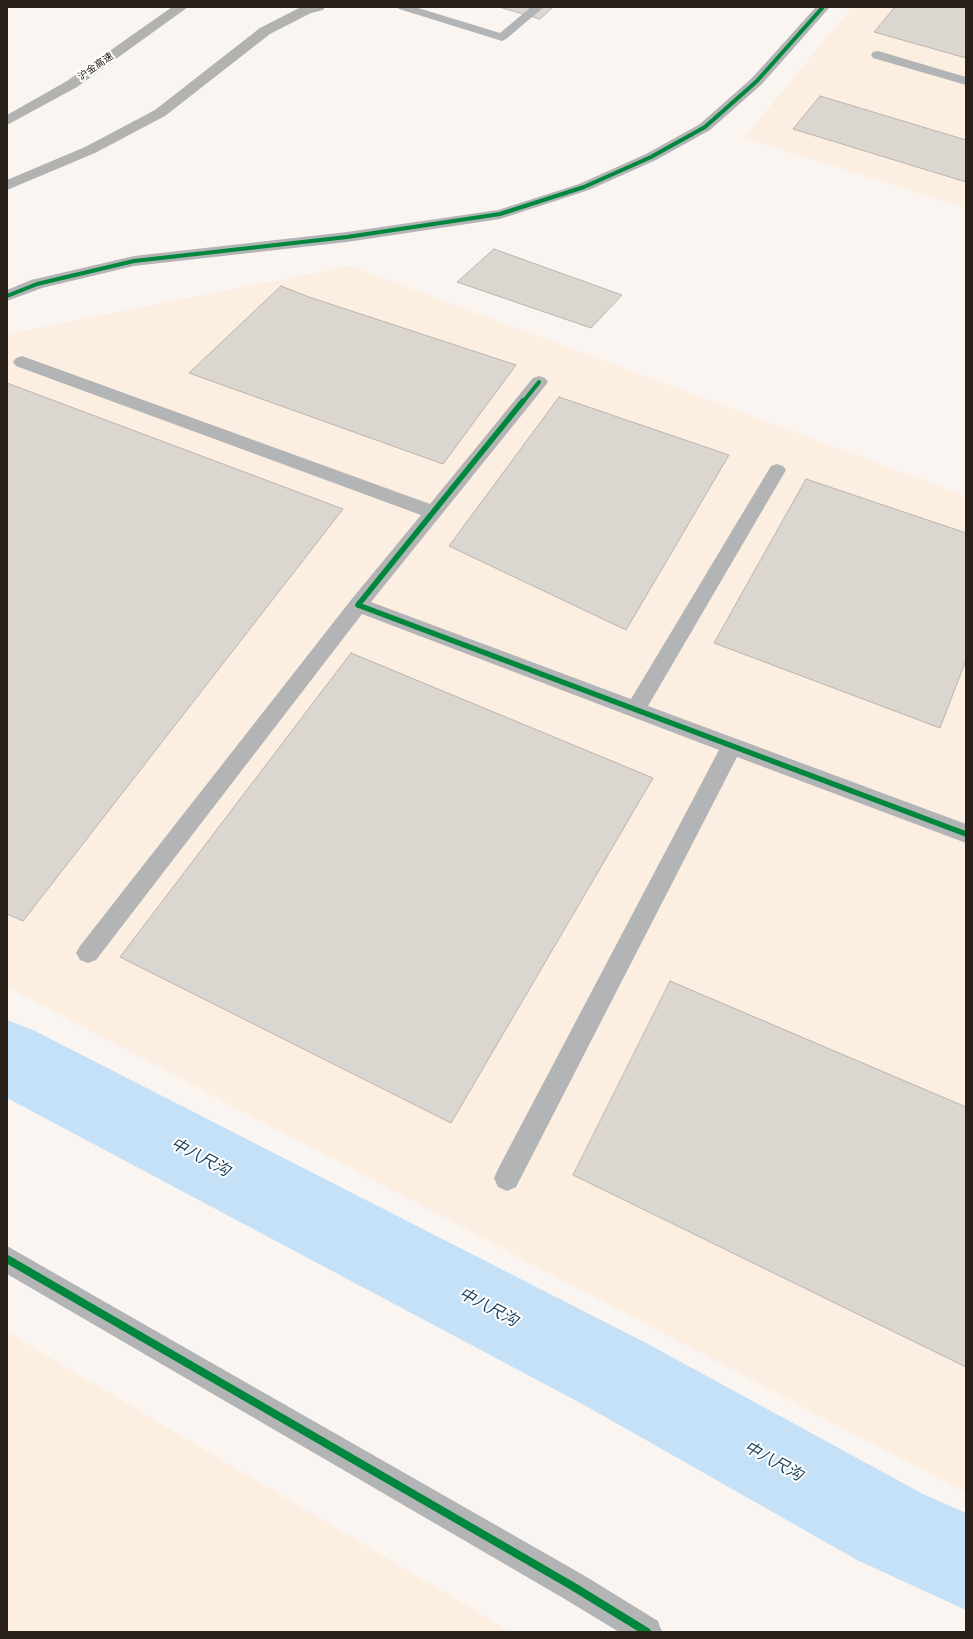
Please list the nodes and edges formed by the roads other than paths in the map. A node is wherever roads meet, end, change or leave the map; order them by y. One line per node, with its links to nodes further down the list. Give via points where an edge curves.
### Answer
1 (181, 7): 8 (highway, 沪金高速, via 72,84)
2 (318, 7): 9 (highway, via 306,10 265,31 160,113 90,150)
3 (403, 7): 4 (lane, via 502,37)
4 (538, 7)
5 (823, 7): 10 (street, via 758,81 705,127 651,157 584,187 500,214 347,237 134,261 37,284)
6 (878, 55): 7 (street)
7 (966, 81)
8 (7, 121)
9 (7, 185)
10 (7, 296)
11 (22, 362): 14 (street)
12 (540, 382): 14 (street)
13 (776, 470): 16 (street)
14 (433, 512): 15 (street)
15 (358, 605): 16 (street); 19 (street)
16 (635, 710): 17 (street)
17 (732, 746): 18 (street); 20 (street)
18 (966, 834)
19 (88, 952)
20 (507, 1178)
21 (7, 1259): 22 (street)
22 (648, 1632)

